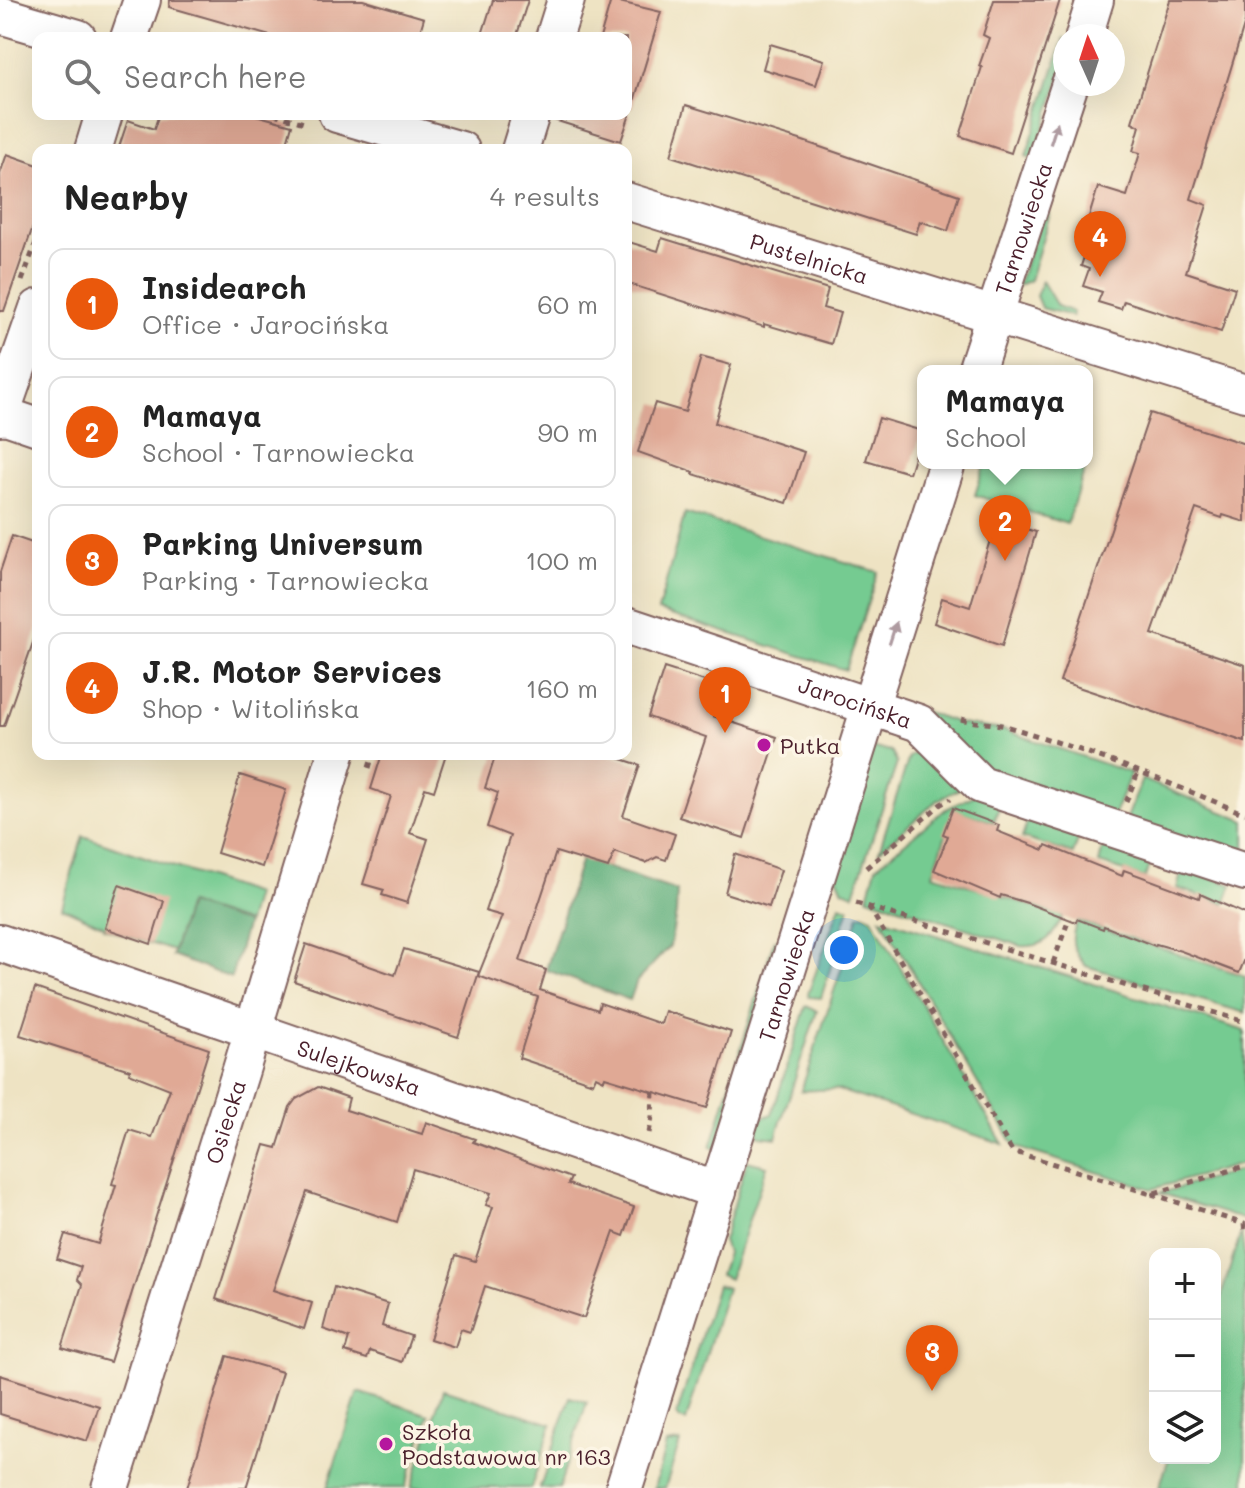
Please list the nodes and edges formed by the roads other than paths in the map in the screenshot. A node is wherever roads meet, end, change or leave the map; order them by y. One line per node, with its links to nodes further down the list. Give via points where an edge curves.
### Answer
1 (142, 0): 7 (street)
2 (566, 0): 8 (street)
3 (1095, 0): 5 (street)
4 (0, 15): 6 (street)
5 (1088, 24)
6 (58, 32)
7 (131, 32)
8 (556, 32)
9 (1066, 96): 17 (street, Tarnowiecka, one-way to 9)
10 (102, 120): 13 (street)
11 (358, 120): 14 (street)
12 (529, 120): 15 (street)
13 (95, 144)
14 (440, 144)
15 (522, 144)
16 (632, 203): 17 (street, Pustelnicka)
17 (995, 314): 19 (street, Tarnowiecka); 20 (street, Pustelnicka)
18 (32, 325): 21 (street)
19 (978, 365)
20 (1245, 393)
21 (0, 415): 22 (street)
22 (32, 425)
23 (945, 469): 25 (street, Tarnowiecka, one-way to 23)
24 (632, 627): 25 (street, Jarocińska)
25 (870, 708): 27 (street, Jarocińska, via 919,723 981,785); 30 (street, Tarnowiecka)
26 (334, 760): 29 (street, Osiecka)
27 (1245, 872)
28 (0, 943): 29 (street, Sulejkowska)
29 (253, 1029): 30 (street, Sulejkowska); 31 (street, Osiecka)
30 (718, 1191): 32 (street, Tarnowiecka)
31 (110, 1488)
32 (624, 1488)

